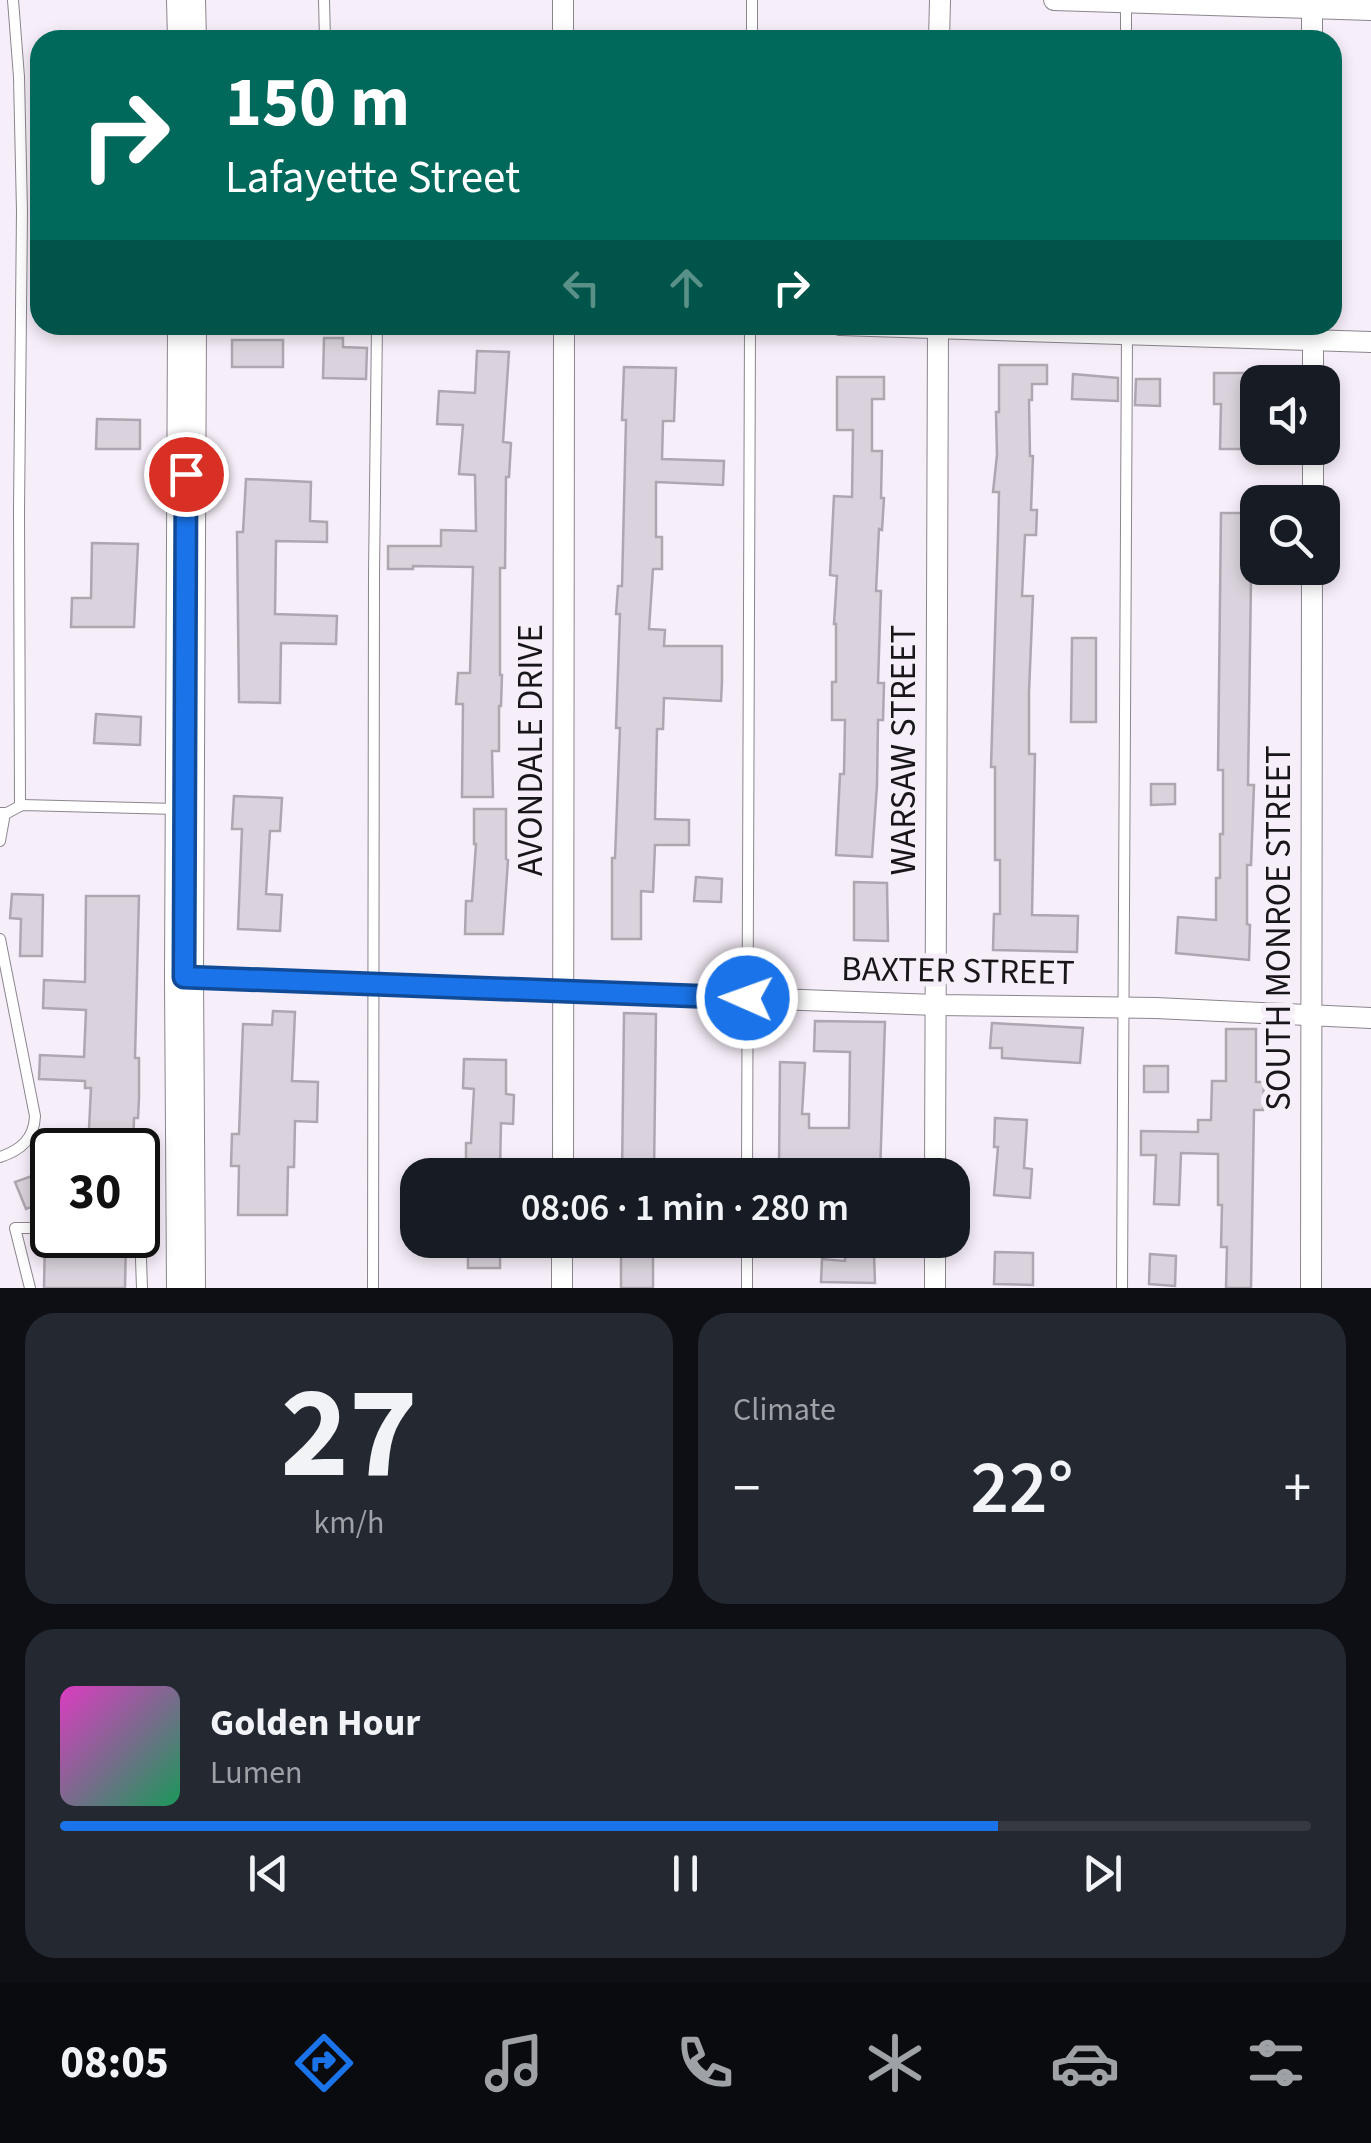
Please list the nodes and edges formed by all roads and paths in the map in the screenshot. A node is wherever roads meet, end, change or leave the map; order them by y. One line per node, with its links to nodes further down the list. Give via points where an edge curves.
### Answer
1 (13, 0): 29 (lane, via 22,211)
2 (186, 0): 11 (highway)
3 (324, 0): 12 (lane)
4 (563, 0): 13 (street)
5 (752, 0): 14 (lane)
6 (940, 0): 15 (street)
7 (1054, 0): 8 (street)
8 (1126, 1): 9 (street); 16 (lane)
9 (1312, 4): 10 (street); 17 (street)
10 (1371, 10)
11 (187, 30)
12 (324, 30)
13 (563, 30)
14 (752, 30)
15 (940, 30)
16 (1126, 30)
17 (1312, 30)
18 (187, 335): 30 (highway)
19 (377, 335): 35 (lane)
20 (564, 335): 36 (street, AVONDALE DRIVE)
21 (750, 335): 37 (lane)
22 (938, 335): 38 (street, WARSAW STREET)
23 (1126, 335): 39 (lane)
24 (1312, 335): 27 (street)
25 (1325, 335): 26 (street)
26 (1371, 342)
27 (1312, 365)
28 (1312, 585): 40 (street, SOUTH MONROE STREET)
29 (20, 806): 30 (lane); 31 (lane)
30 (185, 809): 34 (highway)
31 (2, 813): 32 (lane)
32 (0, 841)
33 (0, 939): 42 (lane, via 35,1116 30,1138)
34 (184, 977): 35 (street, BAXTER STREET); 53 (highway)
35 (373, 984): 36 (street, BAXTER STREET); 54 (lane)
36 (564, 990): 37 (street, BAXTER STREET); 43 (street, AVONDALE DRIVE)
37 (747, 998): 38 (street, BAXTER STREET); 44 (lane)
38 (936, 1005): 39 (street, BAXTER STREET); 45 (street, WARSAW STREET)
39 (1123, 1007): 40 (street, BAXTER STREET); 58 (lane)
40 (1312, 1017): 41 (street, BAXTER STREET); 59 (street, SOUTH MONROE STREET)
41 (1371, 1018)
42 (0, 1157)
43 (562, 1158)
44 (747, 1158)
45 (935, 1158)
46 (30, 1228): 51 (lane, via 16,1228)
47 (141, 1258): 52 (lane)
48 (562, 1258): 55 (street)
49 (747, 1258): 56 (lane)
50 (935, 1258): 57 (street)
51 (30, 1288)
52 (142, 1288)
53 (186, 1288)
54 (373, 1288)
55 (562, 1288)
56 (747, 1288)
57 (934, 1288)
58 (1122, 1288)
59 (1310, 1288)

